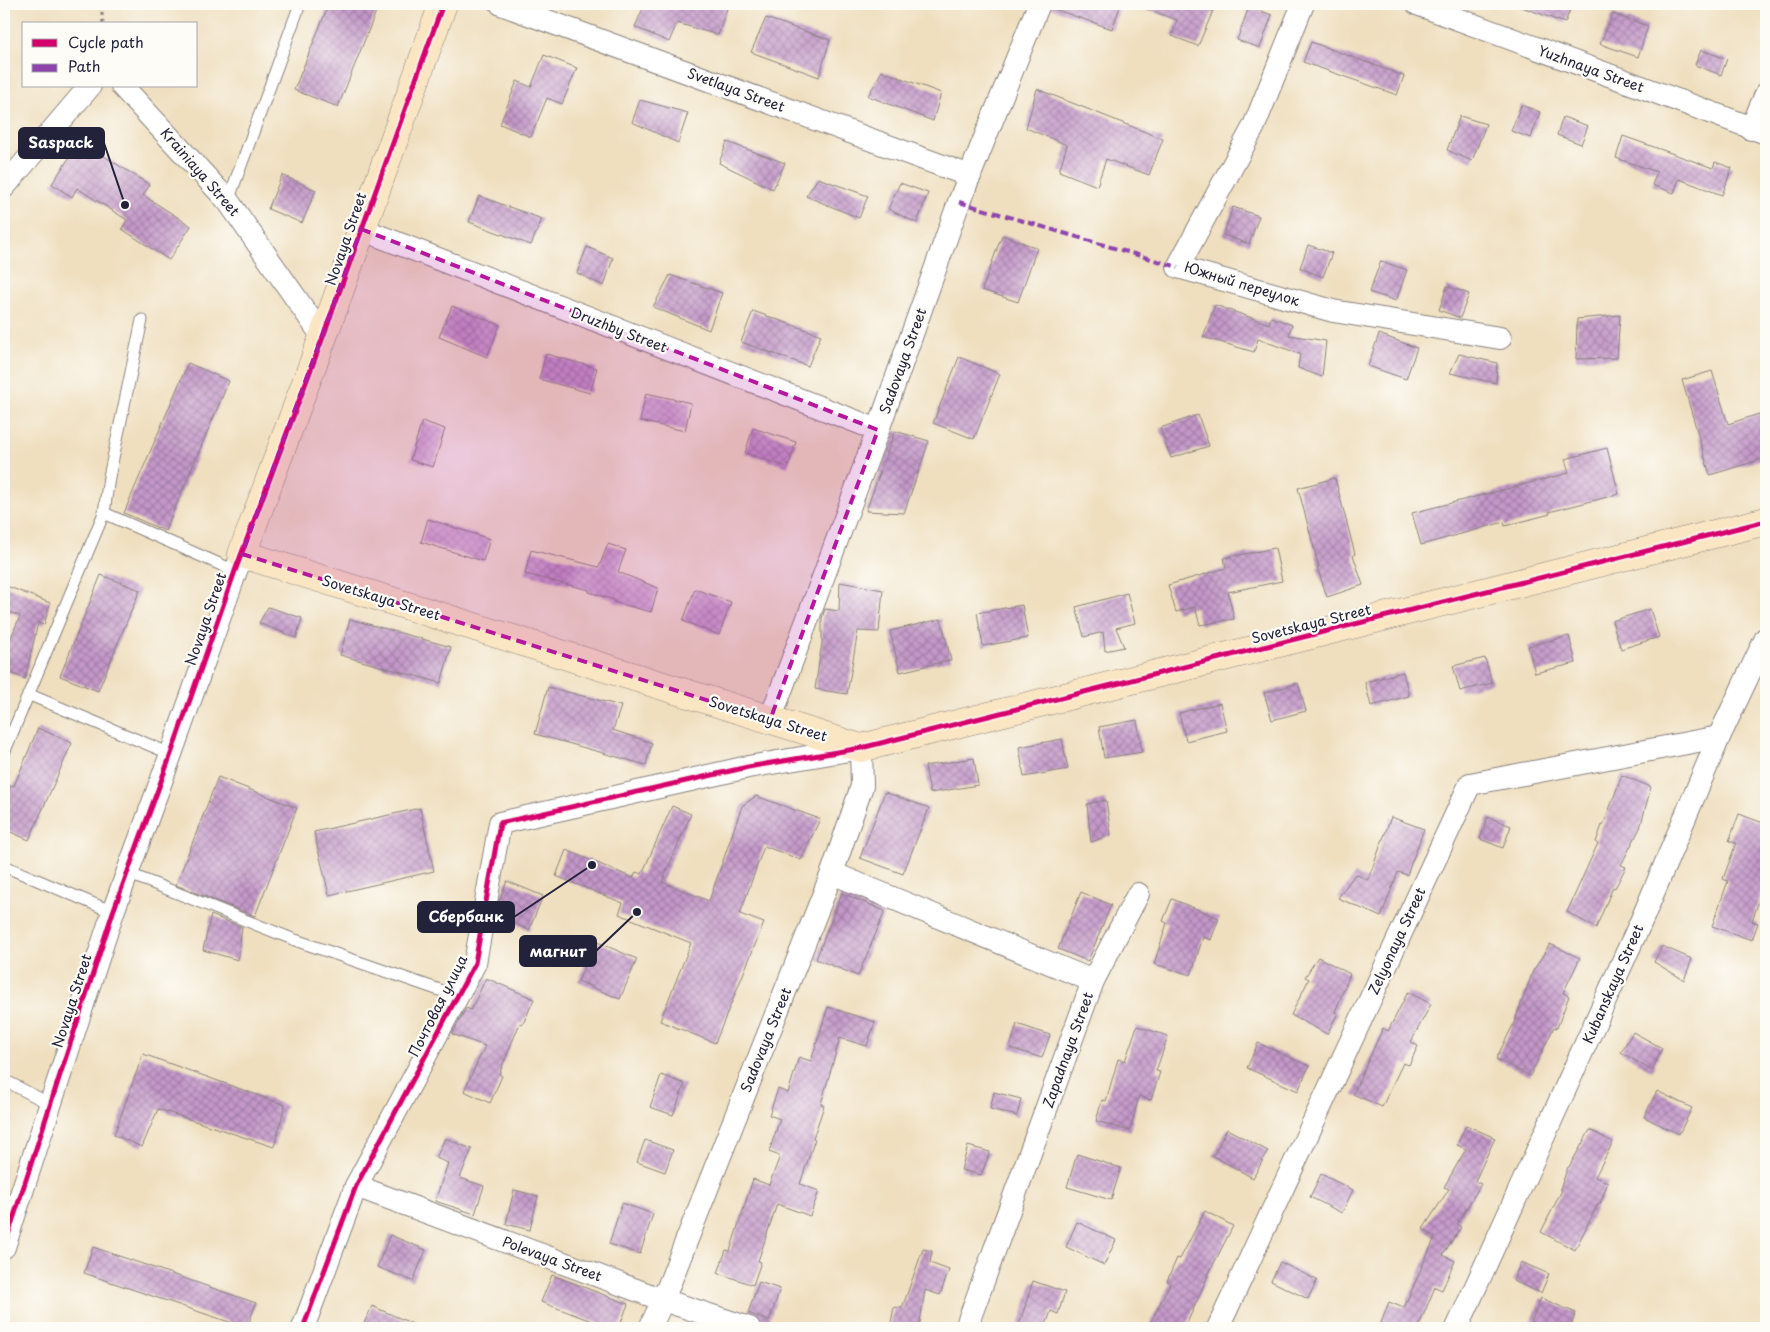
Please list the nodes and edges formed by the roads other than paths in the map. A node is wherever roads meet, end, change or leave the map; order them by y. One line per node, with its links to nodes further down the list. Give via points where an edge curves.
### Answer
1 (300, 4): 13 (lane)
2 (443, 4): 14 (street, Novaya Street)
3 (501, 4): 11 (street, Svetlaya Street)
4 (1039, 4): 11 (street, Sadovaya Street)
5 (1303, 4): 17 (street, Южный переулок, via 1254,126 1178,267 1333,311)
6 (1417, 4): 10 (street, Yuzhnaya Street)
7 (88, 88): 12 (street)
8 (124, 88): 13 (street, Krainiaya Street)
9 (1766, 94): 10 (street)
10 (1759, 131)
11 (970, 176): 18 (street, Sadovaya Street)
12 (4, 187)
13 (228, 201): 16 (street, Krainiaya Street)
14 (361, 229): 16 (street, Novaya Street); 18 (street, Druzhby Street)
15 (142, 320): 19 (lane)
16 (323, 338): 21 (street, Novaya Street)
17 (1500, 338)
18 (878, 430): 24 (street, Sadovaya Street)
19 (104, 513): 21 (lane); 23 (lane)
20 (1766, 521): 26 (street, Sovetskaya Street)
21 (238, 562): 24 (street, Sovetskaya Street); 28 (street, Novaya Street)
22 (1766, 638): 25 (street, Kubanskaya Street)
23 (30, 695): 27 (lane); 28 (lane)
24 (770, 720): 26 (street, Sovetskaya Street)
25 (1719, 737): 45 (street, Zelyonaya Street, via 1470,784); 46 (street, Kubanskaya Street, via 1643,917)
26 (861, 748): 31 (street, Sadovaya Street, via 862,786); 35 (street, Почтовая улица, via 748,768 500,823 475,963)
27 (4, 753)
28 (171, 754): 30 (street, Novaya Street)
29 (4, 866): 33 (lane)
30 (128, 873): 33 (street, Novaya Street); 35 (lane, via 295,940)
31 (832, 873): 34 (street, Zapadnaya Street); 40 (street, Sadovaya Street)
32 (1138, 894): 34 (street)
33 (113, 912): 37 (street, Novaya Street)
34 (1093, 981): 44 (street, Zapadnaya Street)
35 (457, 996): 38 (street, Почтовая улица)
36 (4, 1080): 37 (lane)
37 (50, 1104): 39 (street, Novaya Street)
38 (356, 1186): 40 (street, Polevaya Street); 41 (street, Почтовая улица)
39 (4, 1247)
40 (663, 1300): 42 (street, Sadovaya Street); 43 (street, Polevaya Street)
41 (303, 1328)
42 (650, 1328)
43 (749, 1328)
44 (966, 1328)
45 (1218, 1328)
46 (1457, 1328)

